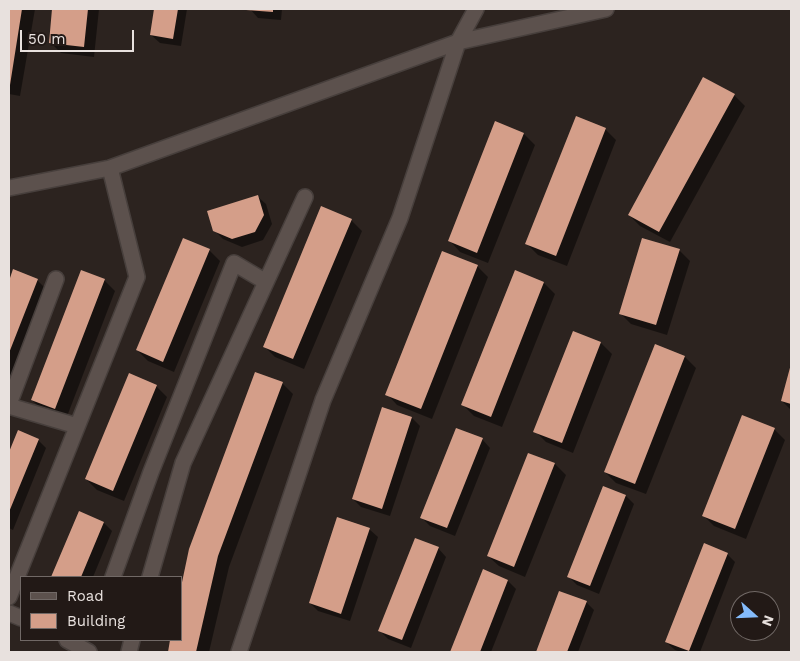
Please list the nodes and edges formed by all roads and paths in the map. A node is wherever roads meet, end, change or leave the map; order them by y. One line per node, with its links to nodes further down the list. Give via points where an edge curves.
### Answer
1 (476, 9): 4 (street)
2 (570, 9): 3 (street)
3 (601, 10): 4 (street)
4 (458, 42): 5 (street); 17 (street, via 400,218 323,400)
5 (110, 168): 6 (street); 11 (street, via 137,277)
6 (9, 188)
7 (305, 197): 9 (street)
8 (56, 279): 10 (street)
9 (266, 282): 12 (street, via 234,263); 13 (street, via 183,463)
10 (9, 405): 11 (street)
11 (77, 426): 14 (street)
12 (113, 576)
13 (150, 576)
14 (9, 596)
15 (69, 641): 16 (street)
16 (88, 649)
17 (239, 652)

